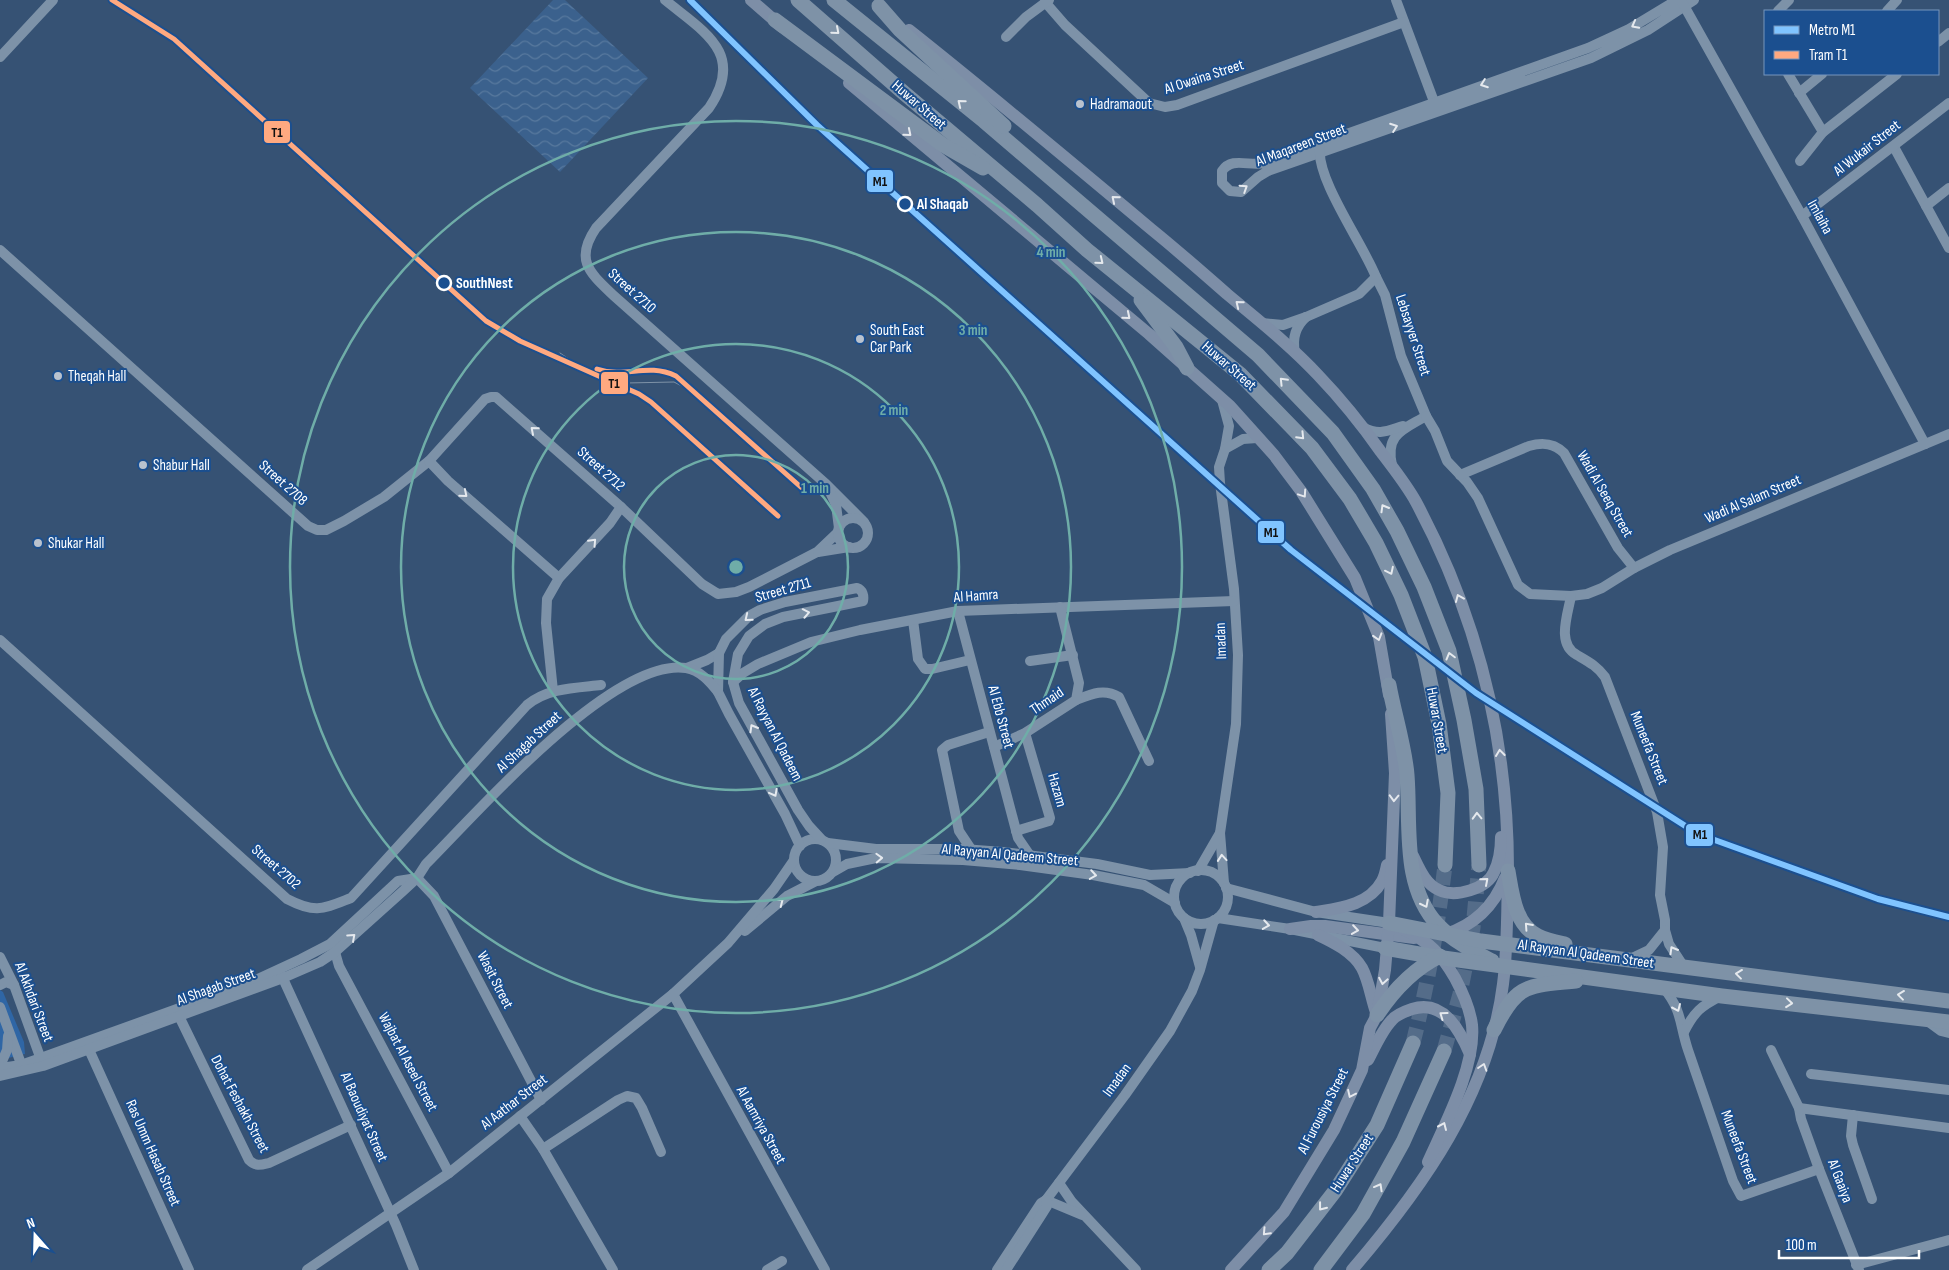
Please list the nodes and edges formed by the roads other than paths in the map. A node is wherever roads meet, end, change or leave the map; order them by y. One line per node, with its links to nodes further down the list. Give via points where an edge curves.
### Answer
1 (53, 0): 20 (street)
2 (665, 0): 56 (street, Street 2710, via 715,43 724,68 721,87 709,108 596,228 586,248 589,270)
3 (751, 0): 15 (main road, Huwar Street)
4 (798, 0): 34 (highway, Huwar Street, one-way to 34)
5 (834, 0): 32 (highway, Huwar Street, one-way to 5)
6 (1396, 0): 16 (street)
7 (1694, 0): 11 (street, Al Maqareen Street)
8 (1789, 0): 13 (street)
9 (1897, 0): 14 (street)
10 (1047, 1): 16 (street, Al Owaina Street, via 1065,25 1149,103 1165,107); 18 (street)
11 (1681, 2): 26 (street, Al Maqareen Street, via 1594,45); 36 (street, Imlaiha)
12 (876, 3): 32 (highway, via 900,30 1006,128); 42 (main road, one-way to 12)
13 (1779, 10)
14 (1888, 10)
15 (775, 20): 34 (highway, via 944,146); 44 (main road, Huwar Street, one-way to 44)
16 (1404, 22): 26 (street)
17 (1949, 33): 19 (street)
18 (1006, 38)
19 (1939, 41)
20 (0, 57)
21 (1789, 75): 24 (street)
22 (1821, 75): 24 (street)
23 (1896, 75): 27 (street)
24 (1799, 93): 27 (street)
25 (1949, 103): 29 (street, Al Wukair Street)
26 (1436, 107): 28 (street, Al Maqareen Street); 30 (street, Al Maqareen Street, one-way to 26)
27 (1822, 132): 31 (street)
28 (1323, 142): 30 (street); 30 (street, Al Maqareen Street, one-way to 30, via 1259,164 1230,163 1222,171 1222,183 1230,191 1241,192 1268,171)
29 (1894, 147): 35 (street); 36 (street, Al Wukair Street)
30 (1320, 153): 39 (street, Lebsayyer Street, via 1334,197)
31 (1800, 161)
32 (1038, 168): 100 (highway, Huwar Street, one-way to 32, via 1476,789 1449,651 1398,531 1373,489 1333,433 1258,355)
33 (1949, 188): 35 (street)
34 (1018, 189): 40 (highway, Huwar Street, one-way to 40)
35 (1926, 206): 37 (street)
36 (1802, 216): 51 (street, Imlaiha)
37 (1949, 248)
38 (0, 250): 53 (street, Street 2708, via 308,526 317,530 335,526 384,497)
39 (1376, 277): 41 (street, via 1359,294); 46 (street, Lebsayyer Street, via 1385,295 1401,356)
40 (1128, 283): 44 (highway); 99 (highway, Huwar Street, one-way to 99, via 1240,374 1312,448 1350,499 1376,543 1401,594 1425,656 1448,793)
41 (1306, 317): 42 (street, via 1283,324); 43 (street, via 1295,332)
42 (1262, 323): 43 (main road)
43 (1295, 352): 48 (main road)
44 (1188, 368): 45 (main road, Huwar Street)
45 (1222, 400): 50 (main road, Huwar Street); 52 (street, Imadan, via 1229,426)
46 (1426, 416): 47 (street); 55 (street, Lebsayyer Street, via 1447,461)
47 (1413, 424): 48 (street, via 1382,433); 54 (street, via 1397,434 1391,444)
48 (1363, 427): 54 (main road)
49 (1949, 434): 51 (street, Wadi Al Salam Street)
50 (1257, 438): 52 (street, via 1243,439); 78 (main road, Huwar Street, one-way to 78, via 1301,491 1355,578 1379,637)
51 (1925, 444): 62 (street, Wadi Al Salam Street)
52 (1225, 449): 66 (street, Imadan, via 1220,483)
53 (429, 461): 57 (street, Street 2712, one-way to 53, via 496,397 485,399); 63 (street, one-way to 63)
54 (1392, 466): 86 (main road, one-way to 54, via 1494,712 1464,609 1415,500)
55 (1460, 475): 62 (street, Wadi Al Seeq Street, via 1529,446 1540,443 1558,447 1618,548); 64 (street, Wadi Al Salam Street, via 1478,498 1518,585 1530,594)
56 (826, 484): 58 (street, Street 2710); 59 (street, Street 2710, via 836,505)
57 (621, 507): 61 (street, via 702,584 718,594 749,587); 63 (street, Street 2712, one-way to 57)
58 (864, 522): 59 (street, via 853,518 842,522); 60 (street, via 868,538 860,546)
59 (838, 530): 60 (street, via 843,544); 61 (street)
60 (849, 548): 61 (street)
61 (817, 552)
62 (1634, 568): 64 (street, Wadi Al Salam Street, via 1595,591)
63 (559, 578): 79 (street, Street 2712, via 546,607)
64 (1571, 596): 112 (street, Muneefa Street, via 1565,635 1567,645 1573,653 1596,666 1604,677 1657,812 1663,847 1660,895)
65 (862, 601): 71 (street, Street 2711, one-way to 71, via 863,594 857,588 760,610 726,638); 76 (street, Al Rayyan Al Qadeem, one-way to 65, via 738,654 756,629 783,617)
66 (1234, 601): 67 (street, Al Hamra); 89 (street, Imadan, via 1238,655 1236,724)
67 (1060, 607): 68 (street, Al Hamra); 72 (street, Thmaid)
68 (958, 611): 69 (street, Al Hamra); 73 (street, Al Ebb Street)
69 (912, 620): 73 (street, via 918,659 925,669); 76 (street, Al Hamra, via 811,642 758,664)
70 (0, 640): 79 (street, Street 2702, via 288,900 303,907 321,909 351,898 527,705)
71 (719, 653): 75 (street, Al Shagab Street); 80 (street, Al Rayyan Al Qadeem)
72 (1073, 656): 74 (street); 81 (street, Thmaid, via 1079,683)
73 (970, 660): 82 (street, Al Ebb Street)
74 (1030, 661)
75 (687, 668): 80 (street, via 708,680); 104 (street, Al Shagab Street, via 661,669 631,680 594,705 550,740 426,864)
76 (733, 682): 90 (street, Al Rayyan Al Qadeem, one-way to 76, via 798,810 739,703)
77 (601, 685): 79 (street, Street 2702)
78 (1389, 685): 94 (highway, via 1407,773); 95 (main road, Huwar Street, one-way to 95, via 1395,773)
79 (553, 691)
80 (718, 692): 91 (street, Al Rayyan Al Qadeem, one-way to 91)
81 (1076, 700): 83 (street, Thmaid); 85 (street, via 1103,692 1119,697)
82 (990, 732): 84 (street, Al Ebb Street); 87 (street, via 948,745 942,750)
83 (1025, 733): 84 (street, Thmaid); 88 (street, Hazam, via 1050,818 1044,823)
84 (994, 747): 88 (street, Al Ebb Street)
85 (1149, 761)
86 (1503, 786): 94 (main road, one-way to 86, via 1428,882 1439,890 1460,894 1479,887 1494,874 1501,847); 101 (main road)
87 (959, 831): 92 (street); 93 (street)
88 (1016, 831): 96 (street, via 1010,847); 97 (street, Al Ebb Street)
89 (1220, 834): 103 (street, Imadan); 106 (street, Imadan, one-way to 89)
90 (824, 841): 91 (street, via 809,840); 92 (street, Al Rayyan Al Qadeem Street, via 876,849); 102 (street, via 834,849 836,864)
91 (800, 846): 98 (street)
92 (945, 848): 93 (street, Al Rayyan Al Qadeem Street)
93 (971, 849): 96 (street, Al Rayyan Al Qadeem Street)
94 (1410, 849): 113 (highway, one-way to 113, via 1412,874 1421,897 1437,924)
95 (1392, 851): 108 (main road, via 1382,881 1370,895 1358,903); 115 (main road, Al Furousiya Street)
96 (1003, 852): 97 (street, Al Rayyan Al Qadeem Street)
97 (1028, 854): 103 (street, Al Rayyan Al Qadeem Street, via 1150,874)
98 (794, 860): 105 (street, via 803,877); 118 (street, Al Aathar Street)
99 (1445, 865)
100 (1479, 865)
101 (1508, 871): 113 (main road, via 1499,894 1486,910 1471,923); 119 (main road); 124 (highway, one-way to 101, via 1538,936 1529,930 1514,904)
102 (833, 872): 105 (street); 107 (street, Al Rayyan Al Qadeem Street, one-way to 107, via 847,864 876,858 1010,864 1144,885)
103 (1194, 872): 106 (street, via 1215,874); 107 (street, via 1178,883)
104 (417, 878): 121 (street, Al Shagab Street, one-way to 104); 131 (street, Al Shagab Street, via 398,882 330,944); 160 (street, Wasit Street, via 438,903)
105 (816, 881): 118 (street, Al Aathar Street, one-way to 105, via 787,896)
106 (1225, 886): 108 (street, Al Rayyan Al Qadeem Street); 110 (street, via 1228,899)
107 (1175, 903): 109 (street)
108 (1316, 912): 115 (street, Al Rayyan Al Qadeem Street)
109 (1184, 918): 110 (street, via 1202,924); 130 (street)
110 (1216, 919): 111 (street, Al Rayyan Al Qadeem Street, one-way to 111); 130 (street, Imadan)
111 (1290, 929): 114 (street, Al Rayyan Al Qadeem Street); 115 (main road, one-way to 115, via 1325,926)
112 (1665, 930): 125 (street, via 1649,950); 129 (street, Muneefa Street, one-way to 112, via 1669,944)
113 (1448, 934): 115 (highway, Al Rayyan Al Qadeem Street); 116 (main road); 117 (highway, Al Rayyan Al Qadeem Street); 120 (highway)
114 (1318, 935): 115 (street, Al Rayyan Al Qadeem Street); 140 (main road, via 1335,943 1361,966)
115 (1387, 935): 116 (main road); 123 (highway, Al Rayyan Al Qadeem Street); 140 (main road, Al Furousiya Street, one-way to 140)
116 (1422, 938): 123 (main road)
117 (1481, 941): 119 (highway, Al Rayyan Al Qadeem Street); 120 (highway)
118 (728, 943): 136 (street, Al Aathar Street)
119 (1506, 944): 124 (highway, Al Rayyan Al Qadeem Street); 128 (main road)
120 (1464, 946): 123 (highway); 128 (highway)
121 (335, 952): 126 (street, Al Shagab Street); 127 (street, Wajbat Al Aseel Street)
122 (0, 956): 134 (street, Al Akhdari Street)
123 (1440, 956): 128 (highway, Al Rayyan Al Qadeem Street); 140 (highway, via 1417,970); 152 (main road, via 1462,991 1470,1012)
124 (1604, 956): 125 (highway, Al Rayyan Al Qadeem Street)
125 (1628, 960): 129 (highway, Al Rayyan Al Qadeem Street)
126 (320, 962): 127 (street); 131 (street, Al Shagab Street)
127 (339, 966): 169 (street, Wajbat Al Aseel Street)
128 (1504, 967): 132 (highway, Al Rayyan Al Qadeem Street); 145 (main road)
129 (1684, 967): 138 (highway, Al Rayyan Al Qadeem Street, one-way to 129)
130 (1200, 970): 170 (street, Imadan, via 1192,992 1170,1031)
131 (281, 974): 141 (street, Al Shagab Street); 149 (street, Al Shagab Street, via 249,983); 164 (street, Al Baoudiyat Street)
132 (1602, 979): 135 (highway, Al Rayyan Al Qadeem Street); 145 (highway, via 1527,988 1505,1008)
133 (0, 985): 134 (street, via 6,982)
134 (14, 985): 153 (street, Al Akhdari Street)
135 (1663, 987): 137 (highway, Al Rayyan Al Qadeem Street); 146 (street, Muneefa Street, one-way to 146, via 1673,1000)
136 (673, 994): 160 (street, Al Aathar Street); 184 (street, Al Aamriya Street)
137 (1722, 996): 142 (highway, Al Rayyan Al Qadeem Street, one-way to 142); 146 (street, via 1704,1005 1691,1017)
138 (1949, 1001)
139 (0, 1007): 144 (street)
140 (1377, 1015): 156 (main road, Al Furousiya Street, via 1370,1028)
141 (179, 1016): 149 (street, Al Shagab Street); 164 (street, Dohat Feshakh Street, via 254,1165 269,1162)
142 (1923, 1018): 143 (highway, Al Rayyan Al Qadeem Street); 147 (street, Al Rayyan Al Qadeem Street, via 1940,1031)
143 (1949, 1022)
144 (7, 1030): 154 (street, via 7,1050); 155 (street)
145 (1494, 1030): 171 (main road, one-way to 145, via 1447,1143 1468,1104)
146 (1684, 1032): 168 (street, Muneefa Street, via 1733,1181 1741,1196)
147 (1949, 1033)
148 (1413, 1043): 189 (highway, Huwar Street, one-way to 189, via 1377,1125 1335,1191)
149 (87, 1045): 153 (street, Al Shagab Street); 180 (street, Ras Umm Hasah Street)
150 (1771, 1050): 161 (street, Al Gaaiya)
151 (1444, 1052): 190 (highway, one-way to 151, via 1363,1214 1403,1142)
152 (1470, 1054): 156 (main road, one-way to 156, via 1459,1030 1445,1014 1429,1007 1417,1007 1394,1018); 171 (main road, one-way to 152, via 1460,1086)
153 (42, 1062): 155 (street, Al Shagab Street)
154 (0, 1067): 155 (street, Al Shagab Street)
155 (22, 1068): 158 (street, Al Shagab Street)
156 (1362, 1070): 188 (main road, Al Furousiya Street, one-way to 188, via 1334,1130 1284,1212)
157 (1810, 1074): 159 (street)
158 (0, 1076)
159 (1949, 1090)
160 (541, 1100): 163 (street, Al Aathar Street)
161 (1799, 1108): 162 (street); 168 (street, Al Gaaiya)
162 (1853, 1115): 165 (street); 172 (street, via 1853,1145)
163 (520, 1116): 166 (street); 169 (street, Al Aathar Street)
164 (351, 1125): 174 (street, Al Baoudiyat Street)
165 (1949, 1128)
166 (543, 1149): 167 (street, via 627,1096 636,1098); 179 (street)
167 (661, 1152)
168 (1819, 1169): 178 (street, Al Gaaiya)
169 (449, 1173): 174 (street, Al Aathar Street)
170 (1058, 1183): 173 (street, Imadan); 175 (street)
171 (1416, 1187): 191 (main road)
172 (1872, 1198)
173 (1046, 1200): 175 (street); 185 (street, Imadan); 186 (street, Imadan, via 1047,1206)
174 (390, 1212): 181 (street, Al Aathar Street); 182 (street, Al Baoudiyat Street)
175 (1085, 1216): 187 (street)
176 (1949, 1240): 178 (street, Al Gaaiya)
177 (782, 1261): 183 (street)
178 (1857, 1267)
179 (611, 1269)
180 (189, 1270)
181 (307, 1270)
182 (414, 1270)
183 (767, 1270)
184 (824, 1270)
185 (996, 1270)
186 (1006, 1270)
187 (1136, 1270)
188 (1231, 1270)
189 (1270, 1270)
190 (1321, 1270)
191 (1352, 1270)

